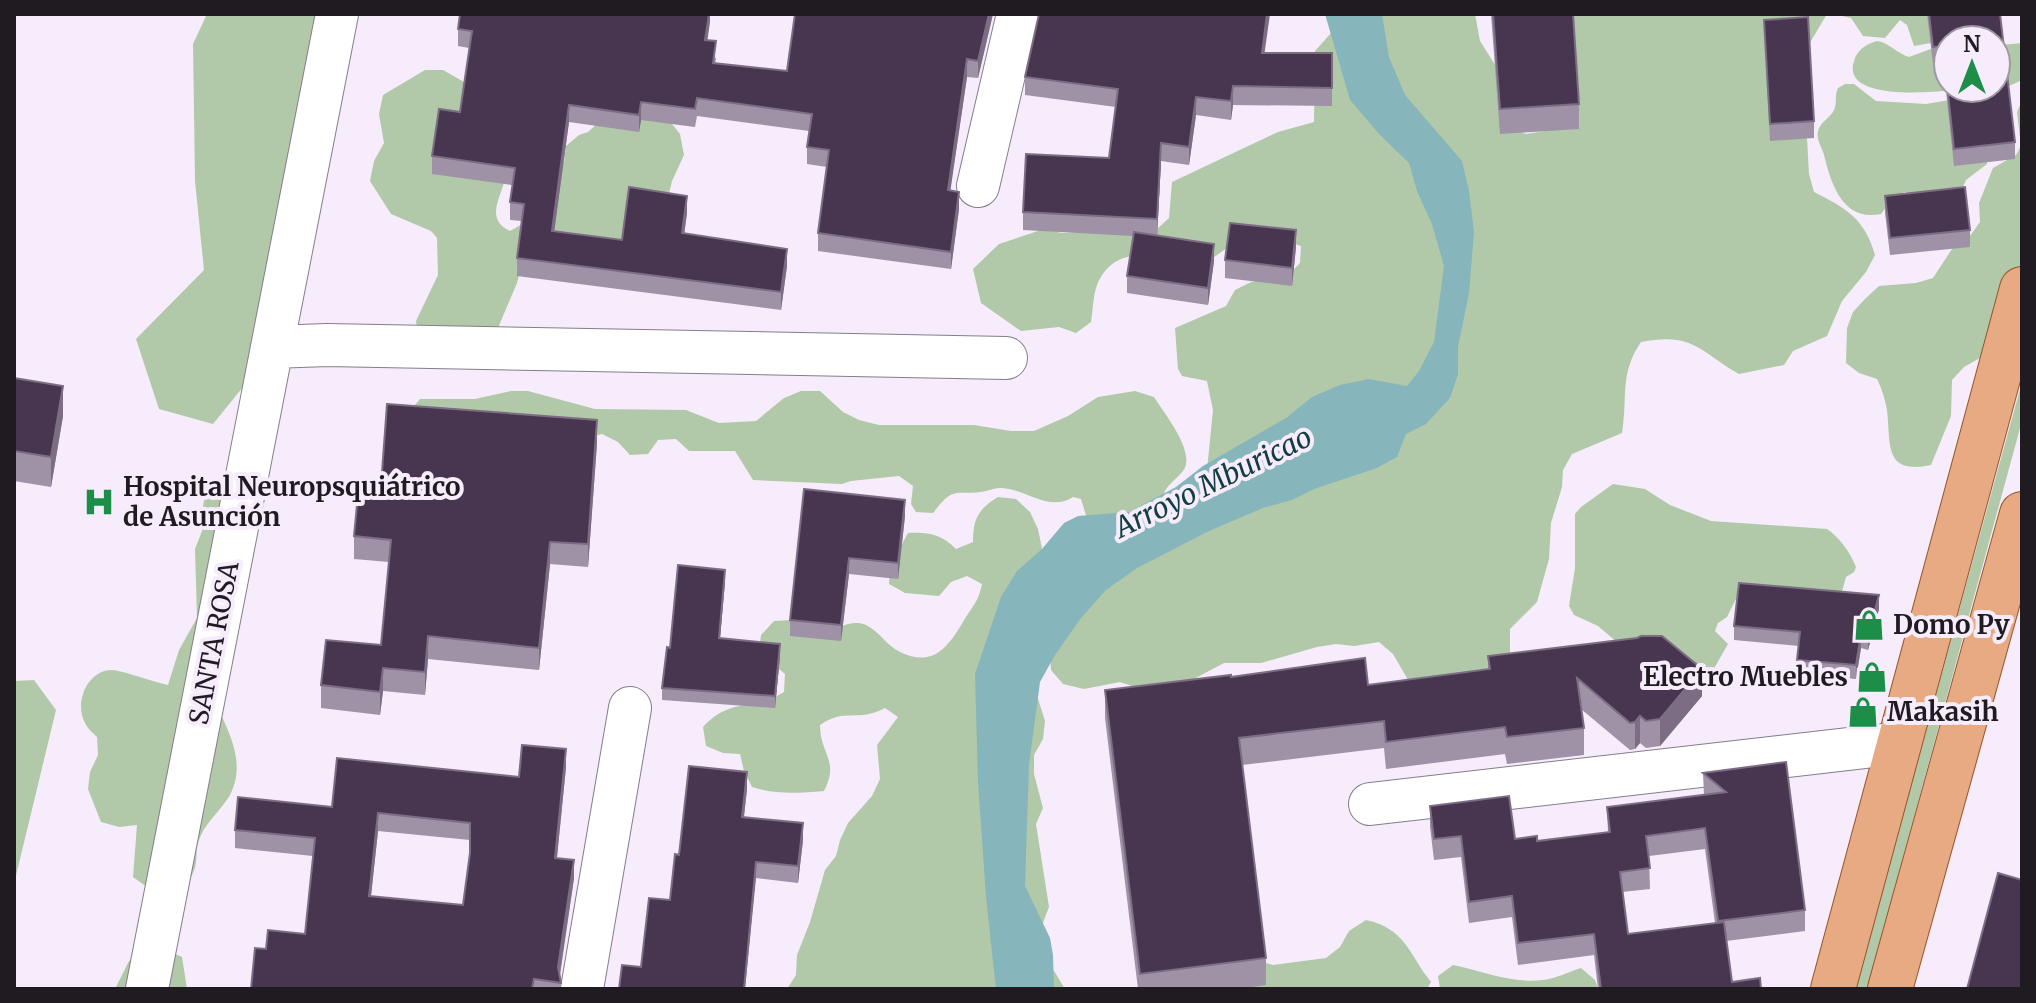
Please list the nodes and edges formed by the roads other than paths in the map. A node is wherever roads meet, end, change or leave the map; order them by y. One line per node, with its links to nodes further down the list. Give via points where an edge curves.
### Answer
1 (337, 14): 5 (street, SANTA ROSA)
2 (1018, 14): 3 (street)
3 (978, 186)
4 (2022, 289): 9 (main road)
5 (272, 347): 6 (street); 11 (street, SANTA ROSA)
6 (1006, 358)
7 (2022, 514): 14 (main road)
8 (630, 708): 12 (street)
9 (1900, 743): 10 (street); 13 (main road)
10 (1370, 804)
11 (147, 989)
12 (582, 989)
13 (1833, 989)
14 (1890, 989)

